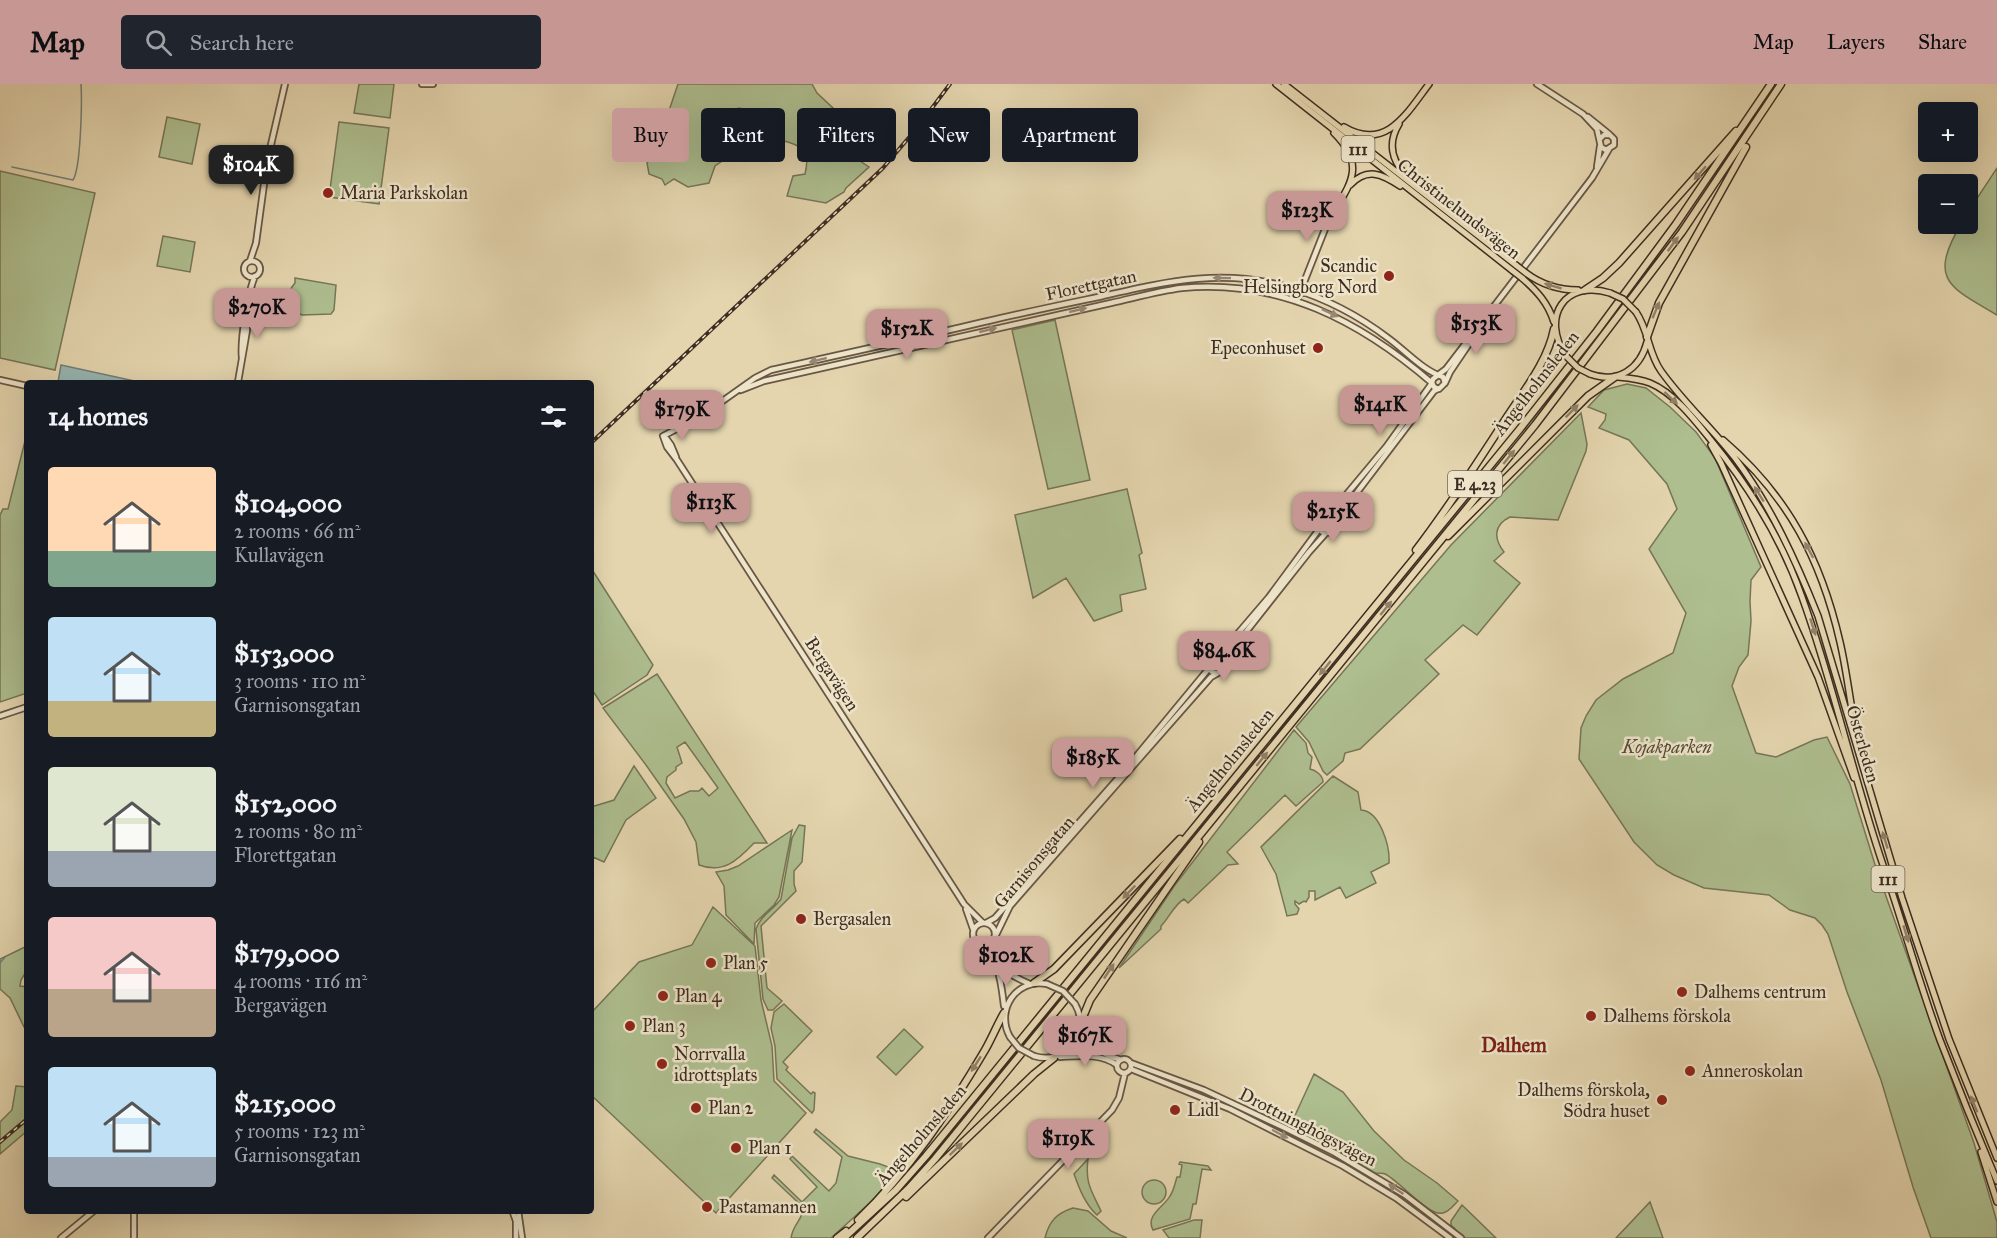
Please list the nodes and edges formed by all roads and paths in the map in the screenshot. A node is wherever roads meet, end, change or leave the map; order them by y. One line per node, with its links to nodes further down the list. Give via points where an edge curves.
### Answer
1 (285, 84): 24 (street, via 269,153)
2 (422, 84): 3 (street)
3 (433, 84)
4 (1276, 84): 14 (main road, Christinelundsvägen / 111)
5 (1284, 84): 10 (main road, Christinelundsvägen / 111)
6 (1429, 84): 15 (main road)
7 (1537, 84): 13 (street)
8 (1771, 84): 12 (highway, Ängelholmsleden / E 4.23)
9 (1781, 84): 11 (highway, Ängelholmsleden / E 4.23)
10 (1304, 99): 15 (main road, via 1362,135 1385,133); 21 (main road, Christinelundsvägen / 111)
11 (1770, 101): 37 (highway, one-way to 11, via 1659,303); 58 (highway, Ängelholmsleden / E 4.23, one-way to 11, via 1646,281)
12 (1752, 113): 31 (highway, one-way to 31, via 1619,263); 59 (highway, Ängelholmsleden / E 4.23, via 1597,331)
13 (1583, 114): 16 (street); 17 (street, via 1597,129)
14 (1316, 115): 20 (main road, via 1350,153 1353,170); 22 (main road, Christinelundsvägen / 111)
15 (1403, 117): 21 (main road, via 1392,138 1393,154 1401,169)
16 (1610, 135): 17 (street, via 1604,135); 18 (street, Garnisonsgatan, via 1614,142)
17 (1600, 142): 18 (street, via 1603,149); 19 (street, Garnisonsgatan)
18 (1609, 149): 19 (street, Garnisonsgatan)
19 (1596, 170): 35 (street, Garnisonsgatan)
20 (1347, 188): 22 (main road, via 1363,175 1377,175); 23 (main road)
21 (1429, 196): 27 (main road, Christinelundsvägen / 111)
22 (1440, 213): 27 (main road, Christinelundsvägen / 111)
23 (1327, 224): 32 (street)
24 (256, 243): 25 (street); 26 (street)
25 (250, 261): 26 (street); 28 (street, via 244,267)
26 (258, 264): 29 (street, via 260,270)
27 (1515, 269): 30 (main road, Christinelundsvägen / 111, bridge)
28 (247, 275): 29 (street); 33 (street)
29 (255, 276): 33 (street)
30 (1524, 276): 31 (main road, Christinelundsvägen / 111, one-way to 30, via 1550,286); 36 (main road, Christinelundsvägen / 111, via 1546,303)
31 (1584, 290): 36 (main road, via 1564,301); 37 (main road, 111, bridge, via 1610,292 1623,299 1636,312)
32 (1300, 291): 34 (street); 38 (street, Florettgatan, via 1356,316); 46 (street, Florettgatan, one-way to 46, via 1245,279 1191,278 1167,282 771,370)
33 (249, 295): 41 (street)
34 (1297, 300): 42 (street, Florettgatan, one-way to 42, via 1348,323); 46 (street, Florettgatan, one-way to 34, via 764,381 1167,291 1241,288)
35 (1485, 316): 38 (street, Garnisonsgatan); 43 (street, Garnisonsgatan)
36 (1554, 326): 39 (main road, 111, bridge, via 1566,356 1578,368 1606,378); 59 (highway, via 1542,362 1476,467)
37 (1648, 338): 39 (main road, via 1638,363); 50 (main road, Österleden / 111, via 1660,369)
38 (1438, 376): 42 (street, Garnisonsgatan); 43 (street)
39 (1617, 377): 52 (main road, Österleden / 111, one-way to 52, via 1648,382 1663,390); 58 (highway, one-way to 39, via 1592,392)
40 (0, 380): 44 (street)
41 (238, 380)
42 (1432, 383): 45 (street); 54 (street, Garnisonsgatan, via 1386,447)
43 (1445, 383): 45 (street, Garnisonsgatan)
44 (24, 385)
45 (1439, 388): 55 (street, Garnisonsgatan)
46 (736, 392): 47 (street, Florettgatan)
47 (721, 401): 48 (street, Florettgatan); 49 (street, Florettgatan)
48 (679, 417): 49 (street); 51 (street)
49 (690, 421): 51 (street, Florettgatan)
50 (1708, 426): 66 (main road, Österleden / 111, one-way to 50, via 1818,616 1794,558 1753,485); 66 (main road, one-way to 50, via 1840,643 1814,559 1790,515 1766,483)
51 (672, 431): 53 (street, Florettgatan)
52 (1706, 434): 69 (main road, via 1818,677); 69 (main road, Österleden / 111, one-way to 69, via 1751,496 1802,595)
53 (663, 436): 70 (street, Bergavägen)
54 (1326, 519): 55 (street); 56 (street, Garnisonsgatan)
55 (1333, 524): 57 (street, Garnisonsgatan)
56 (1320, 528): 57 (street); 60 (street, Garnisonsgatan)
57 (1326, 533): 61 (street, Garnisonsgatan)
58 (1432, 551): 67 (highway, Ängelholmsleden, one-way to 58)
59 (1389, 590): 68 (highway, Ängelholmsleden, one-way to 68)
60 (1216, 659): 61 (street); 62 (street, Garnisonsgatan)
61 (1223, 666): 63 (street, Garnisonsgatan)
62 (1210, 668): 63 (street); 71 (street, Garnisonsgatan, via 995,918)
63 (1218, 673): 73 (street, Garnisonsgatan, via 1010,906)
64 (24, 708): 65 (street)
65 (0, 716)
66 (1863, 769): 85 (main road, Österleden / 111, one-way to 66, via 1949,1039)
67 (1225, 804): 77 (highway, one-way to 67, via 1090,1000); 94 (highway, Ängelholmsleden, via 935,1159)
68 (1200, 821): 75 (highway, one-way to 75, via 1054,969); 99 (highway, Ängelholmsleden, via 926,1156 896,1190)
69 (1874, 839): 84 (main road, Österleden / 111, one-way to 84)
70 (964, 903): 71 (street, Bergavägen); 72 (street, Bergavägen)
71 (985, 923): 72 (street); 73 (street, via 994,929)
72 (973, 930): 74 (street, via 973,939)
73 (994, 938): 74 (street, via 987,945); 75 (street, via 1003,967 1010,975)
74 (979, 945): 76 (street, via 991,955 999,972)
75 (1032, 983): 76 (street, via 1014,995); 77 (street, bridge, via 1063,991 1075,1004)
76 (1004, 1012): 78 (street, bridge, via 1005,1028 1019,1048 1034,1056); 98 (highway, one-way to 98, via 985,1051 912,1161 877,1202)
77 (1081, 1023): 78 (street, via 1075,1043); 79 (street, via 1094,1048)
78 (1055, 1058): 81 (street, via 1098,1057 1108,1059); 94 (highway, one-way to 78)
79 (1120, 1060): 80 (street, via 1127,1059); 81 (street)
80 (1131, 1066): 82 (street); 102 (street, Drottninghögsvägen, one-way to 102, via 1230,1109 1343,1166 1396,1198); 103 (street, Drottninghögsvägen, one-way to 80, via 1405,1195 1335,1153 1204,1090)
81 (1118, 1068): 82 (street); 83 (street)
82 (1125, 1073): 83 (street)
83 (1121, 1089): 101 (street, via 1112,1110)
84 (1972, 1122): 88 (main road, Österleden / 111); 89 (main road)
85 (1982, 1122): 86 (main road); 87 (main road, Österleden / 111)
86 (1997, 1150)
87 (1997, 1158)
88 (1997, 1181)
89 (1997, 1202)
90 (90, 1214): 96 (street)
91 (136, 1214): 97 (street)
92 (513, 1214): 95 (street)
93 (518, 1214): 95 (street)
94 (866, 1230): 100 (highway, Ängelholmsleden)
95 (519, 1235)
96 (61, 1238)
97 (134, 1238)
98 (837, 1238)
99 (843, 1238)
100 (857, 1238)
101 (988, 1238)
102 (1449, 1238)
103 (1461, 1238)

